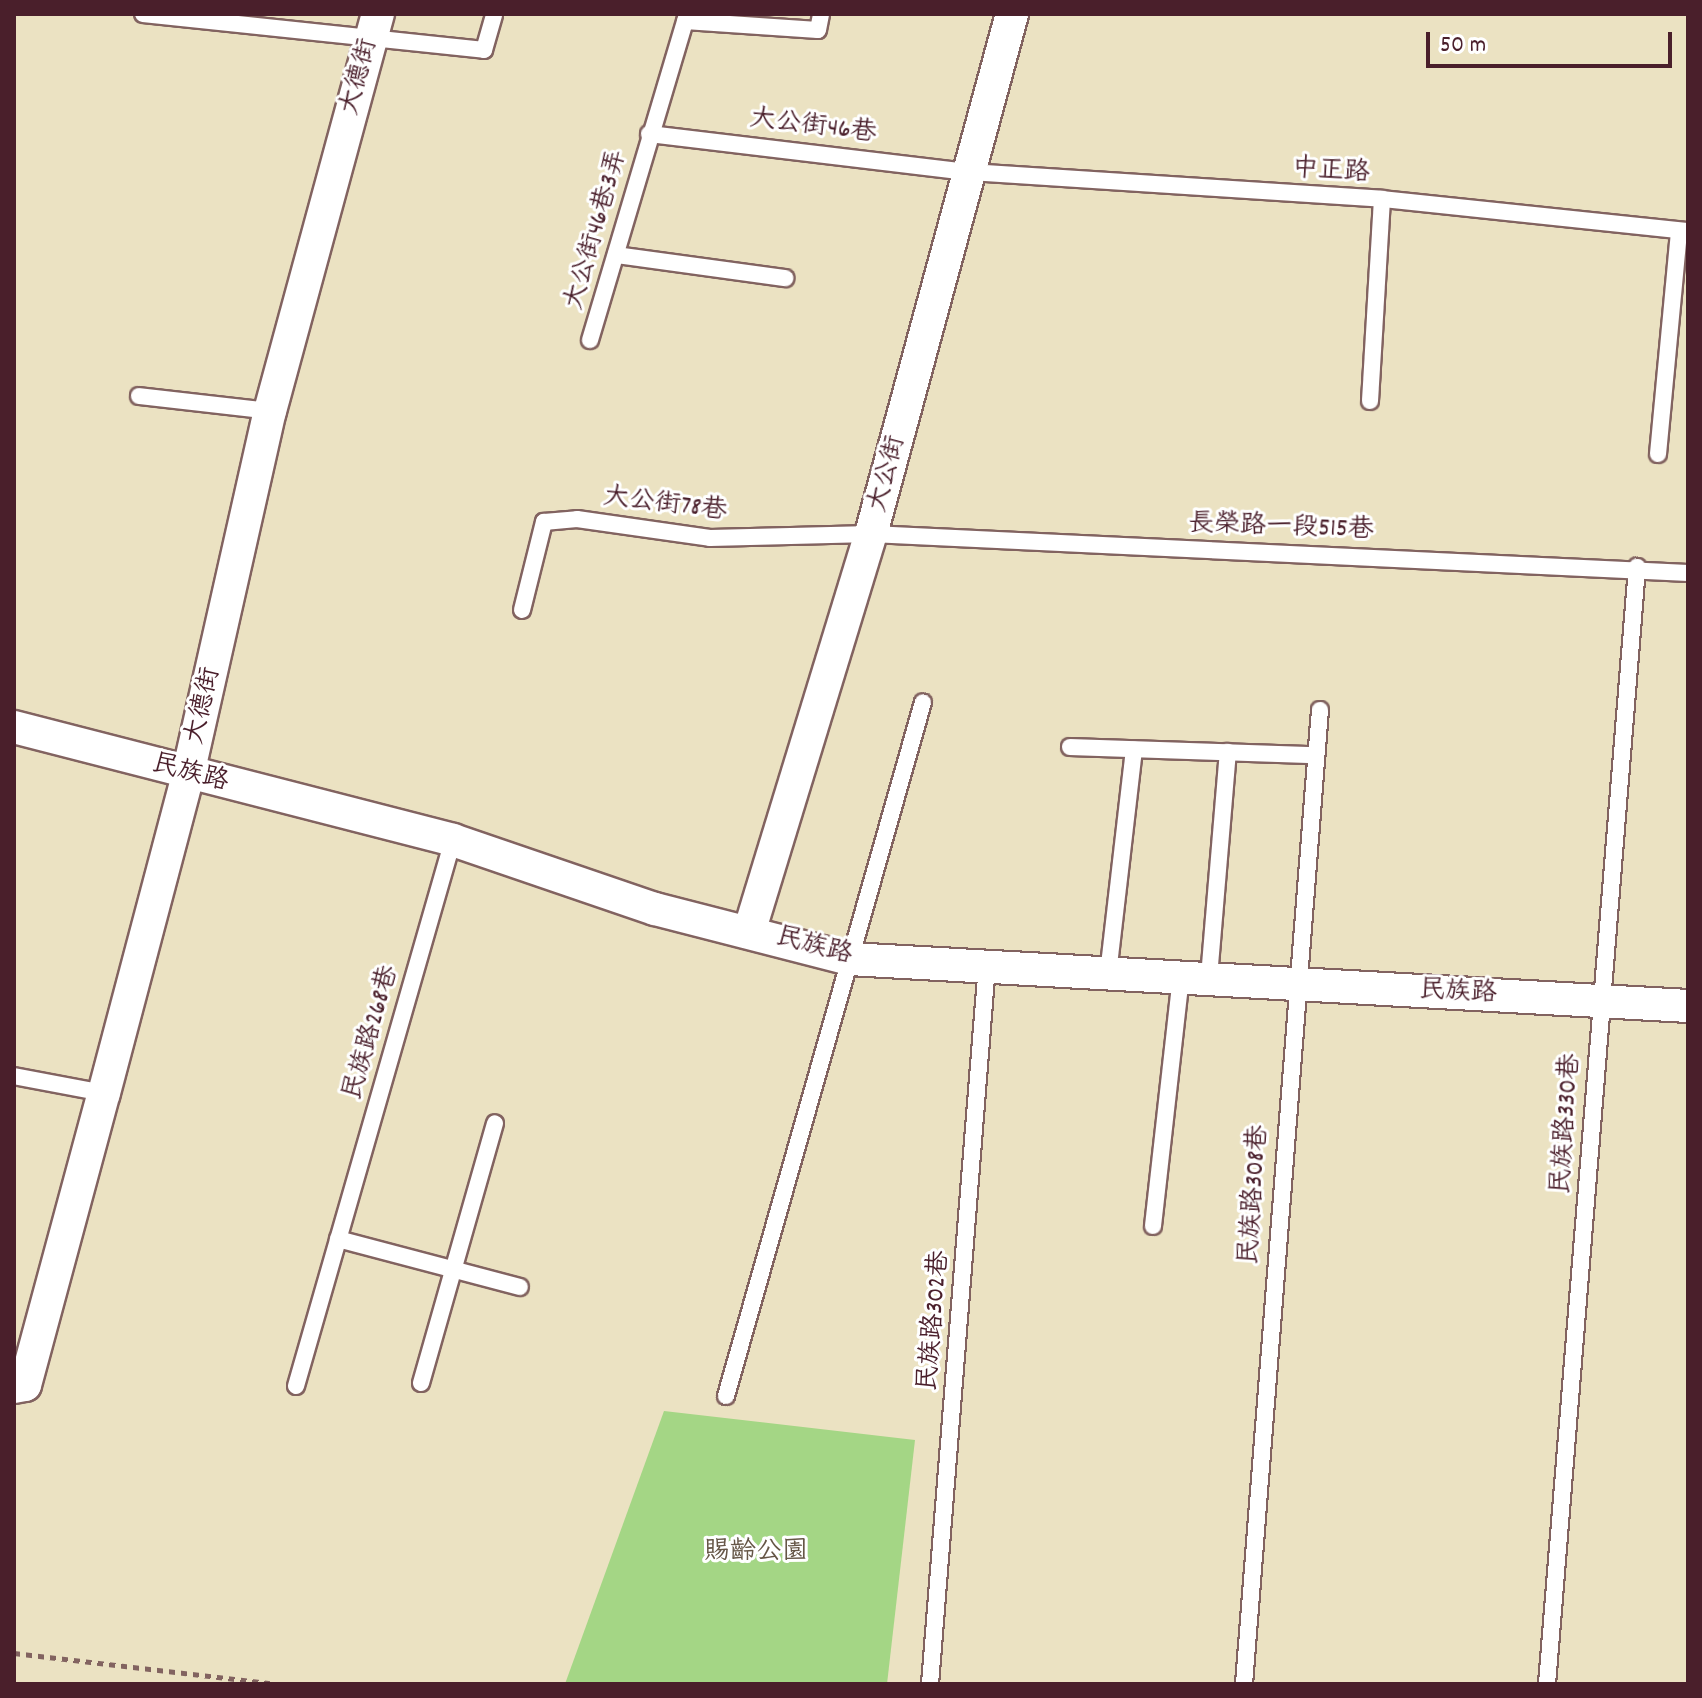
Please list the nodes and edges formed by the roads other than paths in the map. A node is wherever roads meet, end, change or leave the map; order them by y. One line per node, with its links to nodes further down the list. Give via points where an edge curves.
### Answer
1 (143, 14): 6 (lane)
2 (494, 14): 6 (lane, via 484,50)
3 (821, 14): 5 (lane, via 818,30)
4 (1012, 14): 8 (street, 大公街)
5 (686, 17): 7 (lane, 大公街46巷3弄)
6 (374, 25): 16 (street, 大德街)
7 (649, 134): 8 (lane, 大公街46巷); 11 (lane, 大公街46巷3弄)
8 (970, 172): 9 (lane, 中正路); 18 (street, 大公街)
9 (1382, 199): 10 (lane, 中正路); 15 (lane)
10 (1683, 231): 17 (lane)
11 (616, 255): 12 (lane); 13 (lane, 大公街46巷3弄)
12 (785, 278)
13 (590, 340)
14 (139, 396): 16 (lane)
15 (1370, 401)
16 (270, 411): 29 (street, 大德街)
17 (1658, 454)
18 (871, 534): 19 (lane, 長榮路一段515巷); 21 (lane, 大公街78巷, via 710,538 577,519 544,522); 31 (street, 大公街)
19 (1637, 567): 20 (lane, 長榮路一段515巷); 37 (lane, 民族路330巷)
20 (1688, 573)
21 (522, 610)
22 (923, 702): 32 (lane)
23 (1320, 710): 28 (lane, 民族路308巷)
24 (14, 727): 29 (street, 民族路)
25 (1070, 747): 26 (lane)
26 (1134, 749): 27 (lane); 34 (lane)
27 (1228, 752): 28 (lane); 35 (lane)
28 (1315, 755): 36 (lane, 民族路308巷)
29 (188, 774): 30 (street, 民族路); 40 (street, 大德街)
30 (453, 840): 31 (street, 民族路, via 655,909); 43 (lane, 民族路268巷)
31 (750, 929): 32 (street, 民族路)
32 (850, 959): 33 (street, 民族路); 49 (lane)
33 (987, 962): 34 (street, 民族路); 50 (lane, 民族路302巷)
34 (1108, 974): 35 (street, 民族路)
35 (1195, 977): 36 (street, 民族路); 42 (lane)
36 (1294, 985): 37 (street, 民族路); 51 (lane, 民族路308巷)
37 (1600, 1001): 38 (street, 民族路); 52 (lane, 民族路330巷)
38 (1688, 1006)
39 (14, 1076): 40 (lane)
40 (104, 1093): 48 (street, 大德街, via 25,1385)
41 (495, 1123): 44 (lane)
42 (1153, 1226)
43 (338, 1239): 44 (lane); 47 (lane, 民族路268巷)
44 (456, 1270): 45 (lane); 46 (lane)
45 (520, 1287)
46 (421, 1383)
47 (296, 1386)
48 (14, 1387)
49 (726, 1396)
50 (930, 1684)
51 (1244, 1684)
52 (1547, 1684)

